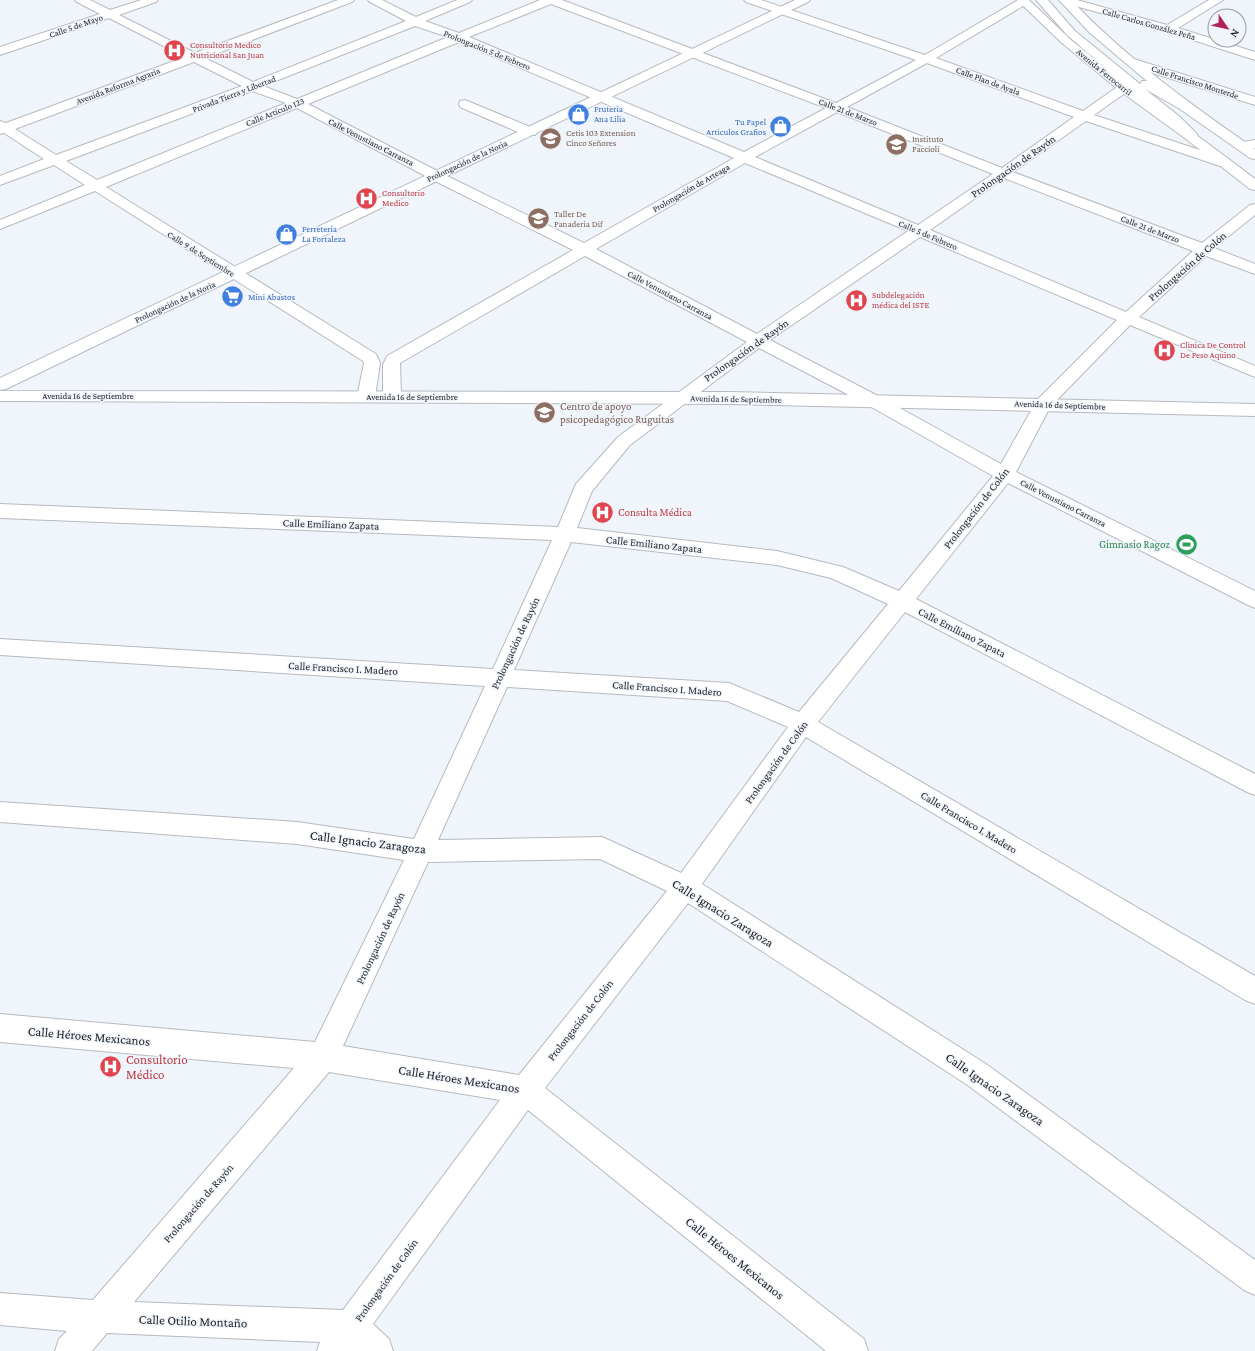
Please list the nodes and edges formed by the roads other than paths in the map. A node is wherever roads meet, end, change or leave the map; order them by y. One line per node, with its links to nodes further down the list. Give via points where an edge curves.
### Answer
1 (81, 0): 15 (street, Calle Venustiano Carranza)
2 (152, 0): 15 (street, Calle 5 de Mayo)
3 (348, 0): 22 (street, Avenida Reforma Agraria)
4 (374, 0): 16 (street, Prolongación 5 de Febrero)
5 (466, 0): 16 (street, Privada Tierra y Libertad)
6 (551, 0): 18 (street, Calle Artículo 123); 20 (street, Calle 21 de Marzo)
7 (750, 0): 14 (street, Calle Plan de Ayala)
8 (804, 0): 14 (street, Prolongación de la Noria)
9 (1042, 0): 36 (street, Avenida Ferrocarril, via 1071,33 1175,120)
10 (1054, 0): 31 (street, Avenida Ferrocarril, via 1084,33 1113,59 1147,84)
11 (1065, 0): 17 (street, Calle Carlos González Peña); 24 (street, Avenida Ferrocarril, via 1094,31)
12 (1217, 0): 17 (street)
13 (1024, 1): 23 (street, Prolongación de Arteaga); 26 (street, Avenida Ferrocarril, via 1066,41)
14 (781, 11): 20 (street, Prolongación de la Noria); 23 (street, Calle Plan de Ayala)
15 (108, 14): 19 (street, Calle 5 de Mayo); 22 (street, Calle Venustiano Carranza)
16 (416, 22): 18 (street, Prolongación 5 de Febrero); 25 (street, Privada Tierra y Libertad)
17 (1169, 29): 21 (street, Calle Carlos González Peña)
18 (458, 37): 27 (street, Prolongación 5 de Febrero); 29 (street, Calle Artículo 123)
19 (0, 51)
20 (690, 54): 27 (street, Prolongación de la Noria); 32 (street, Calle 21 de Marzo)
21 (1255, 56)
22 (195, 57): 25 (street, Calle Venustiano Carranza); 34 (street, Avenida Reforma Agraria)
23 (926, 59): 32 (street, Prolongación de Arteaga); 33 (street, Calle Plan de Ayala)
24 (1134, 62): 28 (street, Calle Francisco Monterde); 31 (street, Avenida Ferrocarril)
25 (254, 87): 29 (street, Calle Venustiano Carranza); 40 (street, Privada Tierra y Libertad)
26 (1124, 88): 33 (street, Prolongación de Rayón); 36 (street, Avenida Ferrocarril)
27 (602, 97): 35 (street, Prolongación de la Noria); 39 (street, Calle 5 de Febrero)
28 (1255, 101)
29 (297, 103): 43 (street, Calle Venustiano Carranza); 45 (street, Calle Artículo 123)
30 (465, 104): 35 (street)
31 (1186, 106): 37 (street, Avenida Ferrocarril)
32 (835, 107): 39 (street, Prolongación de Arteaga); 42 (street, Calle 21 de Marzo)
33 (1084, 116): 41 (street, Calle Plan de Ayala); 42 (street, Prolongación de Rayón)
34 (2, 128): 40 (street, Calle 9 de Septiembre)
35 (530, 132): 43 (street, Prolongación de la Noria)
36 (1190, 136): 41 (street, Avenida Ferrocarril)
37 (1249, 145): 38 (street, Avenida Ferrocarril)
38 (1255, 155)
39 (745, 157): 49 (street, Calle 5 de Febrero); 50 (street, Prolongación de Arteaga)
40 (54, 160): 44 (street, Privada Tierra y Libertad); 45 (street, Calle 9 de Septiembre)
41 (1225, 163): 46 (street, Avenida Ferrocarril)
42 (1004, 174): 49 (street, Prolongación de Rayón); 51 (street, Calle 21 de Marzo)
43 (436, 176): 50 (street, Calle Venustiano Carranza); 53 (street, Prolongación de la Noria)
44 (0, 181)
45 (93, 186): 48 (street, Calle Artículo 123); 53 (street, Calle 9 de Septiembre)
46 (1255, 186)
47 (1255, 208): 51 (street, Prolongación de Colón)
48 (0, 225)
49 (919, 231): 54 (street, Calle 5 de Febrero); 55 (street, Prolongación de Rayón)
50 (584, 249): 55 (street, Calle Venustiano Carranza); 60 (street, Prolongación de Arteaga, via 393,360)
51 (1204, 249): 52 (street, Calle 21 de Marzo); 54 (street, Prolongación de Colón)
52 (1255, 269)
53 (234, 274): 57 (street, Prolongación de la Noria); 59 (street, Calle 9 de Septiembre, via 370,358 372,363)
54 (1127, 319): 56 (street, Calle 5 de Febrero); 63 (street, Prolongación de Colón)
55 (758, 341): 61 (street, Prolongación de Rayón); 62 (street, Calle Venustiano Carranza)
56 (1255, 372)
57 (0, 384)
58 (0, 396): 59 (street, Avenida 16 de Septiembre)
59 (366, 397): 60 (street, Avenida 16 de Septiembre)
60 (392, 397): 61 (street, Avenida 16 de Septiembre)
61 (680, 398): 62 (street, Avenida 16 de Septiembre); 67 (street, Prolongación de Rayón, via 624,441 583,489)
62 (874, 401): 63 (street, Avenida 16 de Septiembre); 65 (street, Calle Venustiano Carranza)
63 (1043, 404): 64 (street, Avenida 16 de Septiembre); 65 (street, Prolongación de Colón)
64 (1255, 410)
65 (1005, 474): 68 (street, Calle Venustiano Carranza); 69 (street, Prolongación de Colón)
66 (0, 511): 67 (street, Calle Emiliano Zapata)
67 (565, 534): 69 (street, Calle Emiliano Zapata, via 777,558 836,572); 71 (street, Prolongación de Rayón)
68 (1255, 600)
69 (902, 601): 72 (street, Prolongación de Colón); 73 (street, Calle Emiliano Zapata)
70 (0, 647): 71 (street, Calle Francisco I. Madero)
71 (499, 678): 72 (street, Calle Francisco I. Madero, via 729,692); 75 (street, Prolongación de Rayón)
72 (803, 724): 76 (street, Prolongación de Colón); 77 (street, Calle Francisco I. Madero)
73 (1255, 785)
74 (0, 812): 75 (street, Calle Ignacio Zaragoza, via 297,833)
75 (421, 851): 76 (street, Calle Ignacio Zaragoza, via 602,848); 79 (street, Prolongación de Rayón)
76 (685, 887): 80 (street, Prolongación de Colón); 81 (street, Calle Ignacio Zaragoza, via 976,1074)
77 (1255, 991)
78 (0, 1028): 79 (street, Calle Héroes Mexicanos)
79 (323, 1057): 80 (street, Calle Héroes Mexicanos); 83 (street, Prolongación de Rayón)
80 (525, 1090): 84 (street, Prolongación de Colón); 88 (street, Calle Héroes Mexicanos)
81 (1255, 1279)
82 (0, 1308): 83 (street, Calle Otilio Montaño)
83 (100, 1317): 84 (street, Calle Otilio Montaño); 85 (street, Prolongación de Rayón)
84 (352, 1326): 86 (street, Prolongación de Colón); 87 (street)
85 (71, 1351)
86 (333, 1351)
87 (377, 1351)
88 (852, 1351)

